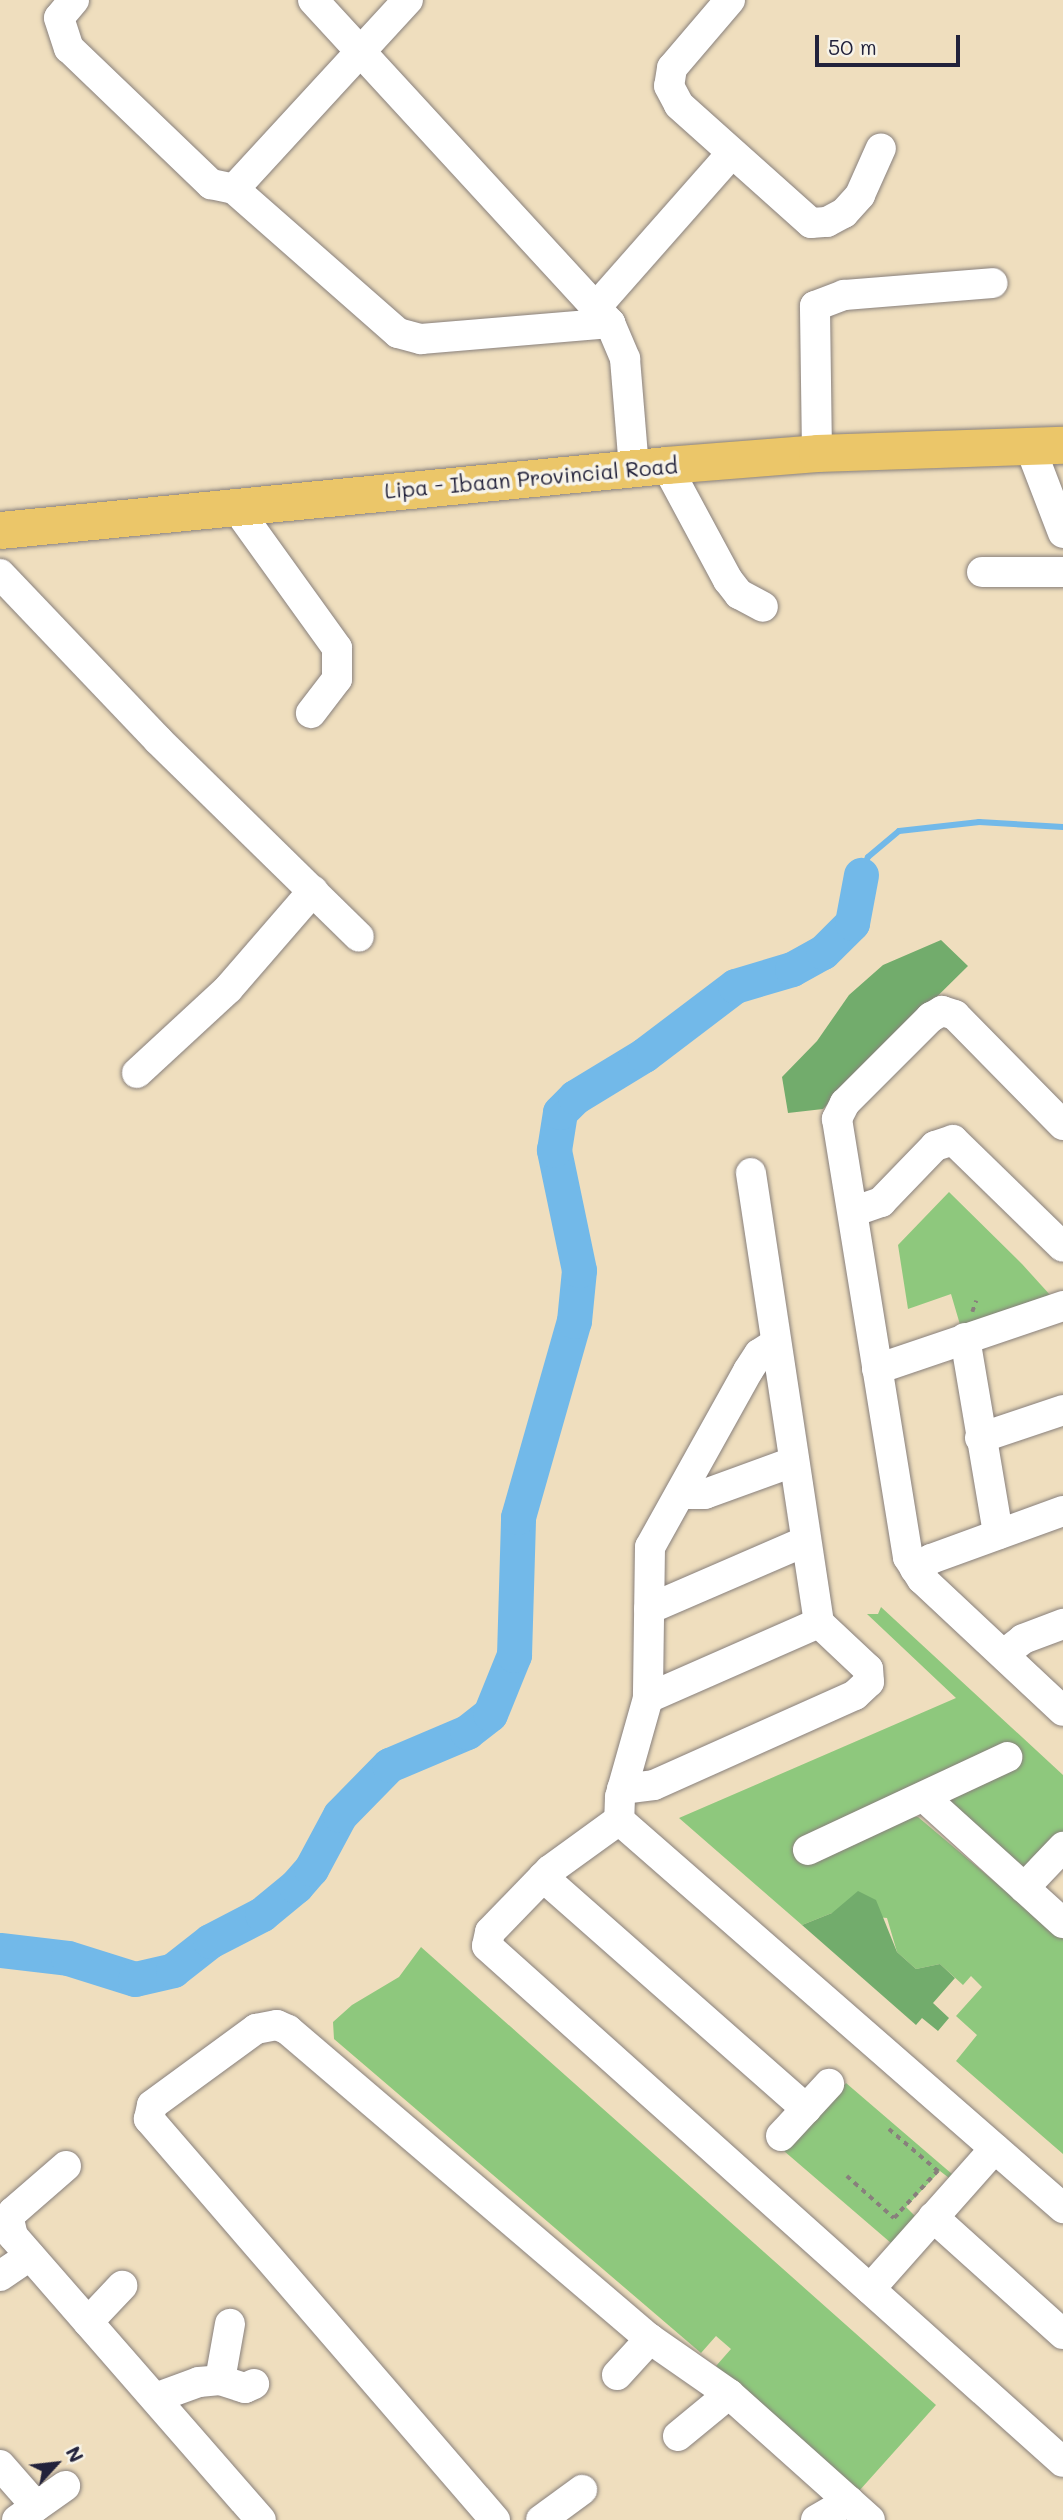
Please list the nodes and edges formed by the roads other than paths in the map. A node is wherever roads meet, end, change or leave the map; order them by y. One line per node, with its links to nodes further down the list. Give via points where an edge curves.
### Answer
1 (313, 0): 5 (street)
2 (408, 0): 5 (street)
3 (63, 4): 8 (street, via 60,24 69,48 211,184)
4 (715, 5): 7 (street, via 672,68 669,86 679,105)
5 (362, 51): 8 (street); 10 (street)
6 (881, 148): 7 (street, via 860,195 838,218 820,224 803,218)
7 (731, 155): 10 (street)
8 (234, 189): 10 (street, via 382,322 406,336 421,339)
9 (993, 283): 12 (street, via 845,295 815,306)
10 (604, 315): 13 (street, via 625,359)
11 (1046, 446): 12 (main road, Lipa - Ibaan Provincial Road); 16 (street)
12 (817, 453): 13 (main road, Lipa - Ibaan Provincial Road)
13 (650, 466): 14 (main road, Lipa - Ibaan Provincial Road); 20 (street, via 739,594)
14 (235, 506): 15 (main road, Lipa - Ibaan Provincial Road); 21 (street, via 337,648 337,679)
15 (0, 530)
16 (1063, 533)
17 (982, 572): 18 (street)
18 (1063, 572)
19 (0, 574): 22 (street, via 158,740)
20 (763, 607)
21 (311, 713)
22 (313, 891): 23 (street); 24 (street, via 228,989)
23 (359, 937)
24 (136, 1073)
25 (1063, 1125): 27 (street, via 955,1015 942,1011 930,1017 839,1113)
26 (751, 1173): 31 (street)
27 (855, 1211): 28 (street, via 881,1202 935,1146 953,1140); 32 (street)
28 (1063, 1247)
29 (1063, 1306): 30 (street)
30 (965, 1338): 32 (street, via 908,1362); 34 (street)
31 (776, 1343): 35 (street); 36 (street, via 759,1354 748,1371)
32 (877, 1368): 40 (street, via 904,1545)
33 (1063, 1410): 34 (street)
34 (979, 1438): 38 (street)
35 (793, 1462): 36 (street, via 705,1494); 39 (street)
36 (680, 1494): 41 (street, via 650,1548)
37 (1063, 1511): 38 (street)
38 (998, 1534): 40 (street)
39 (804, 1542): 41 (street); 42 (street)
40 (915, 1569): 44 (street)
41 (649, 1609): 45 (street)
42 (819, 1623): 45 (street); 48 (street, via 868,1669 869,1682 861,1692 654,1784)
43 (1063, 1624): 44 (street, via 1018,1642)
44 (1004, 1654): 46 (street)
45 (648, 1698): 48 (street)
46 (1063, 1711)
47 (1007, 1757): 49 (street)
48 (622, 1789): 50 (street)
49 (925, 1798): 52 (street); 54 (street)
50 (619, 1820): 53 (street); 59 (street)
51 (1063, 1847): 54 (street)
52 (808, 1850)
53 (543, 1877): 57 (street); 66 (street, via 490,1932 486,1941 492,1954)
54 (1024, 1888): 55 (street)
55 (1063, 1923)
56 (830, 2084): 57 (street)
57 (806, 2109): 58 (street)
58 (781, 2136)
59 (995, 2148): 61 (street); 62 (street)
60 (65, 2166): 63 (street, via 9,2218 13,2236)
61 (1063, 2208)
62 (919, 2218): 66 (street); 69 (street)
63 (30, 2256): 64 (street); 67 (street)
64 (0, 2276)
65 (122, 2286): 67 (street)
66 (870, 2288): 77 (street)
67 (88, 2322): 75 (street)
68 (230, 2324): 72 (street)
69 (1063, 2334)
70 (650, 2339): 71 (street); 74 (street); 84 (street, via 288,2030 277,2025 256,2029 152,2105 148,2114 153,2125)
71 (617, 2375)
72 (220, 2380): 73 (street, via 245,2388); 75 (street, via 181,2386)
73 (254, 2384)
74 (729, 2394): 76 (street); 81 (street)
75 (155, 2398): 83 (street)
76 (678, 2436)
77 (1063, 2462)
78 (0, 2465): 82 (street)
79 (65, 2486): 82 (street)
80 (582, 2490): 85 (street)
81 (860, 2511): 86 (street)
82 (26, 2513)
83 (261, 2520)
84 (495, 2520)
85 (541, 2520)
86 (816, 2520)

